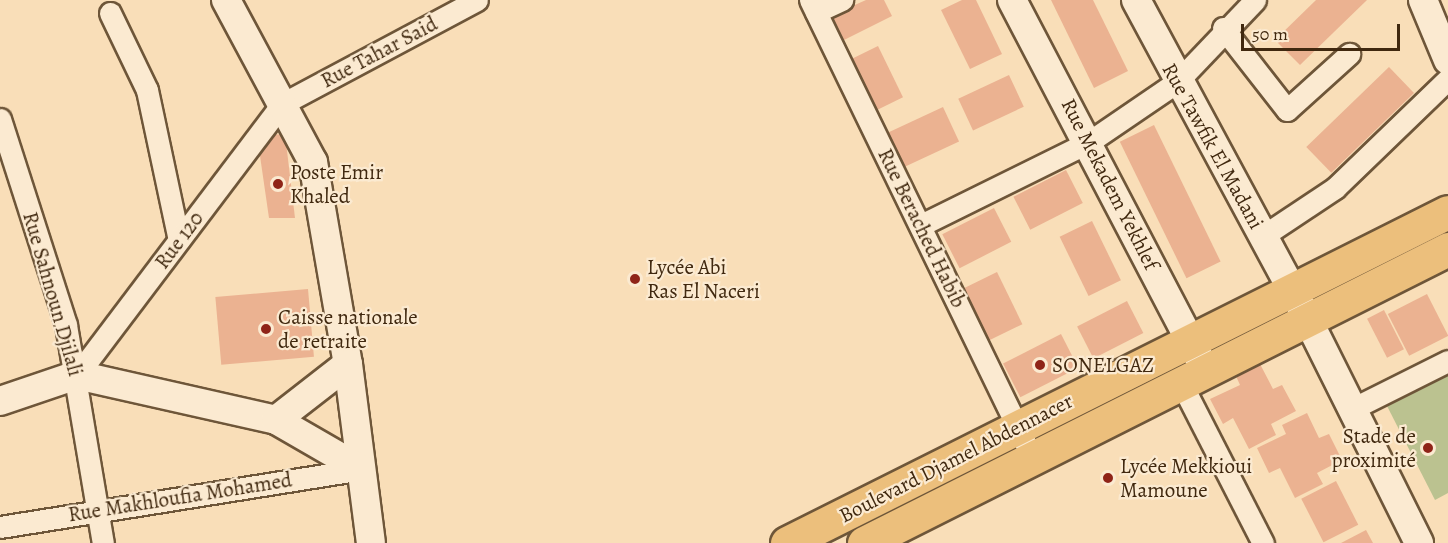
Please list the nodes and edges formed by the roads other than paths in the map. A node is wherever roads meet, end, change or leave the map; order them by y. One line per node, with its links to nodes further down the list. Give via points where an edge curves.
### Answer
1 (226, 0): 15 (street)
2 (477, 0): 15 (street, Rue Tahar Said)
3 (842, 0): 8 (street)
4 (1012, 0): 17 (street, Rue Mekadem Yekhlef)
5 (1136, 0): 14 (street, Rue Tawfik El Madani)
6 (1255, 0): 10 (street)
7 (1423, 0): 12 (street)
8 (813, 6): 19 (street, Rue Berached Habib)
9 (110, 13): 21 (street, via 147,90)
10 (1223, 28): 11 (street, via 1287,110); 14 (street)
11 (1349, 54)
12 (1448, 60)
13 (1448, 79): 20 (street, via 1335,188)
14 (1177, 82): 17 (street); 20 (street, Rue Tawfik El Madani)
15 (282, 104): 21 (street, Rue 120); 26 (street, via 313,162)
16 (0, 119): 27 (street, Rue Sahnoun Djilali, via 66,325)
17 (1089, 142): 19 (street); 24 (street, Rue Mekadem Yekhlef)
18 (1448, 212): 23 (main road, Boulevard Djamel Abdennacer)
19 (921, 225): 32 (street, Rue Berached Habib)
20 (1263, 236): 23 (street, Rue Tawfik El Madani)
21 (179, 240): 27 (street, Rue 120)
22 (1448, 249): 23 (main road, Boulevard Djamel Abdennacer)
23 (1299, 305): 24 (main road, Boulevard Djamel Abdennacer); 28 (main road, Boulevard Djamel Abdennacer); 30 (street, Rue Tawfik El Madani)
24 (1190, 339): 28 (street, Rue Mekadem Yekhlef); 32 (main road, Boulevard Djamel Abdennacer)
25 (1448, 360): 30 (street)
26 (348, 364): 31 (street); 33 (street)
27 (77, 375): 29 (street); 31 (street); 35 (street, Rue Sahnoun Djilali)
28 (1193, 377): 32 (main road, Boulevard Djamel Abdennacer); 42 (street)
29 (0, 401)
30 (1352, 409): 43 (street, Rue Tawfik El Madani)
31 (276, 420): 33 (street)
32 (1024, 443): 34 (main road, Boulevard Djamel Abdennacer); 36 (main road, Boulevard Djamel Abdennacer)
33 (361, 469): 35 (street, Rue Makhloufia Mohamed); 39 (street)
34 (893, 489): 36 (main road, via 891,506); 40 (main road, Boulevard Djamel Abdennacer)
35 (98, 510): 37 (street, Rue Makhloufia Mohamed); 38 (street, Rue Sahnoun Djilali)
36 (908, 520): 41 (main road, Boulevard Djamel Abdennacer)
37 (0, 527)
38 (103, 543)
39 (371, 543)
40 (787, 543)
41 (864, 543)
42 (1263, 543)
43 (1419, 543)

